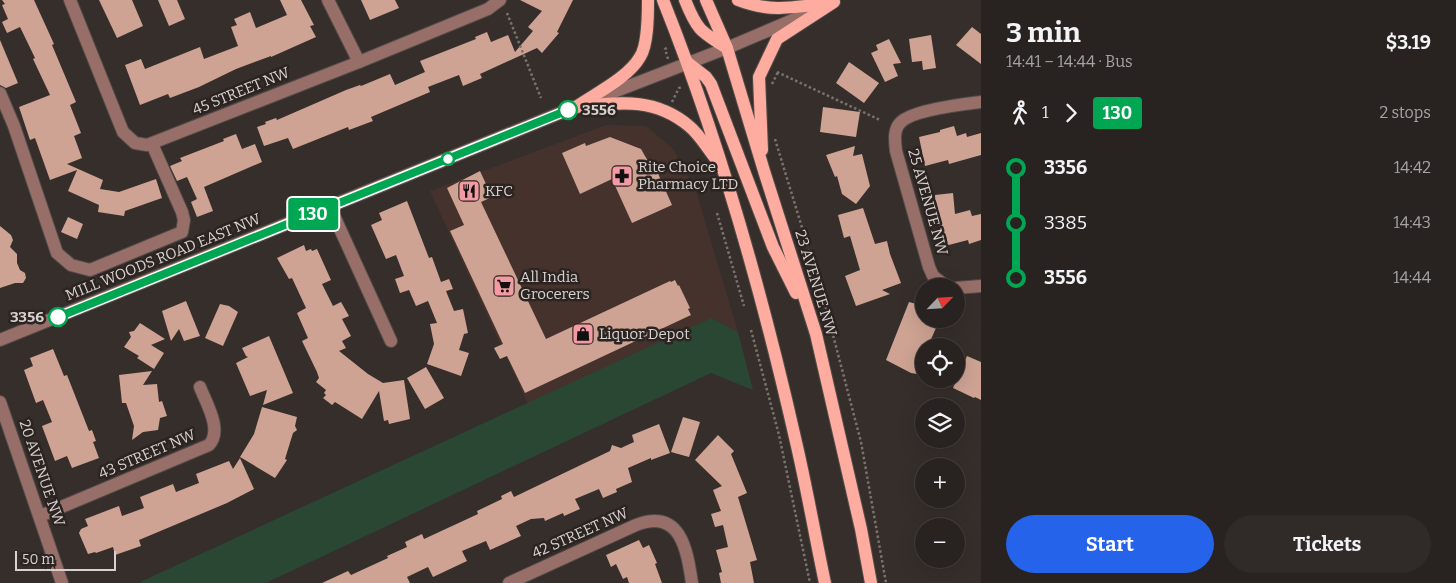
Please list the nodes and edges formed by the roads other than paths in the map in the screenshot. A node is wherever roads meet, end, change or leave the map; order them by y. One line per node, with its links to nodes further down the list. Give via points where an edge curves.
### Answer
1 (70, 0): 16 (street, 45 STREET NW, via 123,132 135,143)
2 (328, 0): 11 (street)
3 (500, 0): 11 (street, 45 STREET NW, via 488,9)
4 (648, 0): 15 (main road, via 648,25 641,56 628,72)
5 (662, 0): 12 (main road)
6 (685, 0): 10 (main road, via 694,23 703,33)
7 (706, 0): 10 (main road, 23 AVENUE NW)
8 (738, 0): 9 (main road, via 755,7 783,9)
9 (836, 1): 10 (street, MILL WOODS ROAD EAST NW); 18 (main road, via 777,39 760,78)
10 (727, 48): 12 (street, MILL WOODS ROAD EAST NW); 18 (main road, 23 AVENUE NW)
11 (358, 62): 16 (street, 45 STREET NW)
12 (688, 63): 15 (street, MILL WOODS ROAD EAST NW); 17 (main road); 23 (main road, via 712,84 773,246)
13 (0, 93): 16 (street, via 57,253 71,265 90,270 182,232 182,212)
14 (981, 102): 20 (street, 25 AVENUE NW, via 946,106 911,116 896,130 896,152 929,268)
15 (575, 108): 17 (main road, via 624,102 667,112 690,126); 19 (street, MILL WOODS ROAD EAST NW)
16 (152, 144)
17 (722, 167): 32 (main road, via 768,324 797,443)
18 (764, 171): 23 (main road, 23 AVENUE NW)
19 (330, 207): 24 (street, MILL WOODS ROAD EAST NW); 25 (street)
20 (938, 278)
21 (981, 286): 22 (street)
22 (965, 287)
23 (816, 334): 33 (main road, 23 AVENUE NW)
24 (0, 340)
25 (391, 340)
26 (200, 388): 28 (street, 43 STREET NW, via 215,430 209,445)
27 (0, 402): 28 (street, 20 AVENUE NW)
28 (40, 516): 29 (street, 20 AVENUE NW)
29 (62, 583)
30 (509, 583): 31 (street, 42 STREET NW, via 644,522 654,521 674,528 685,545)
31 (692, 583)
32 (825, 583)
33 (871, 583)

